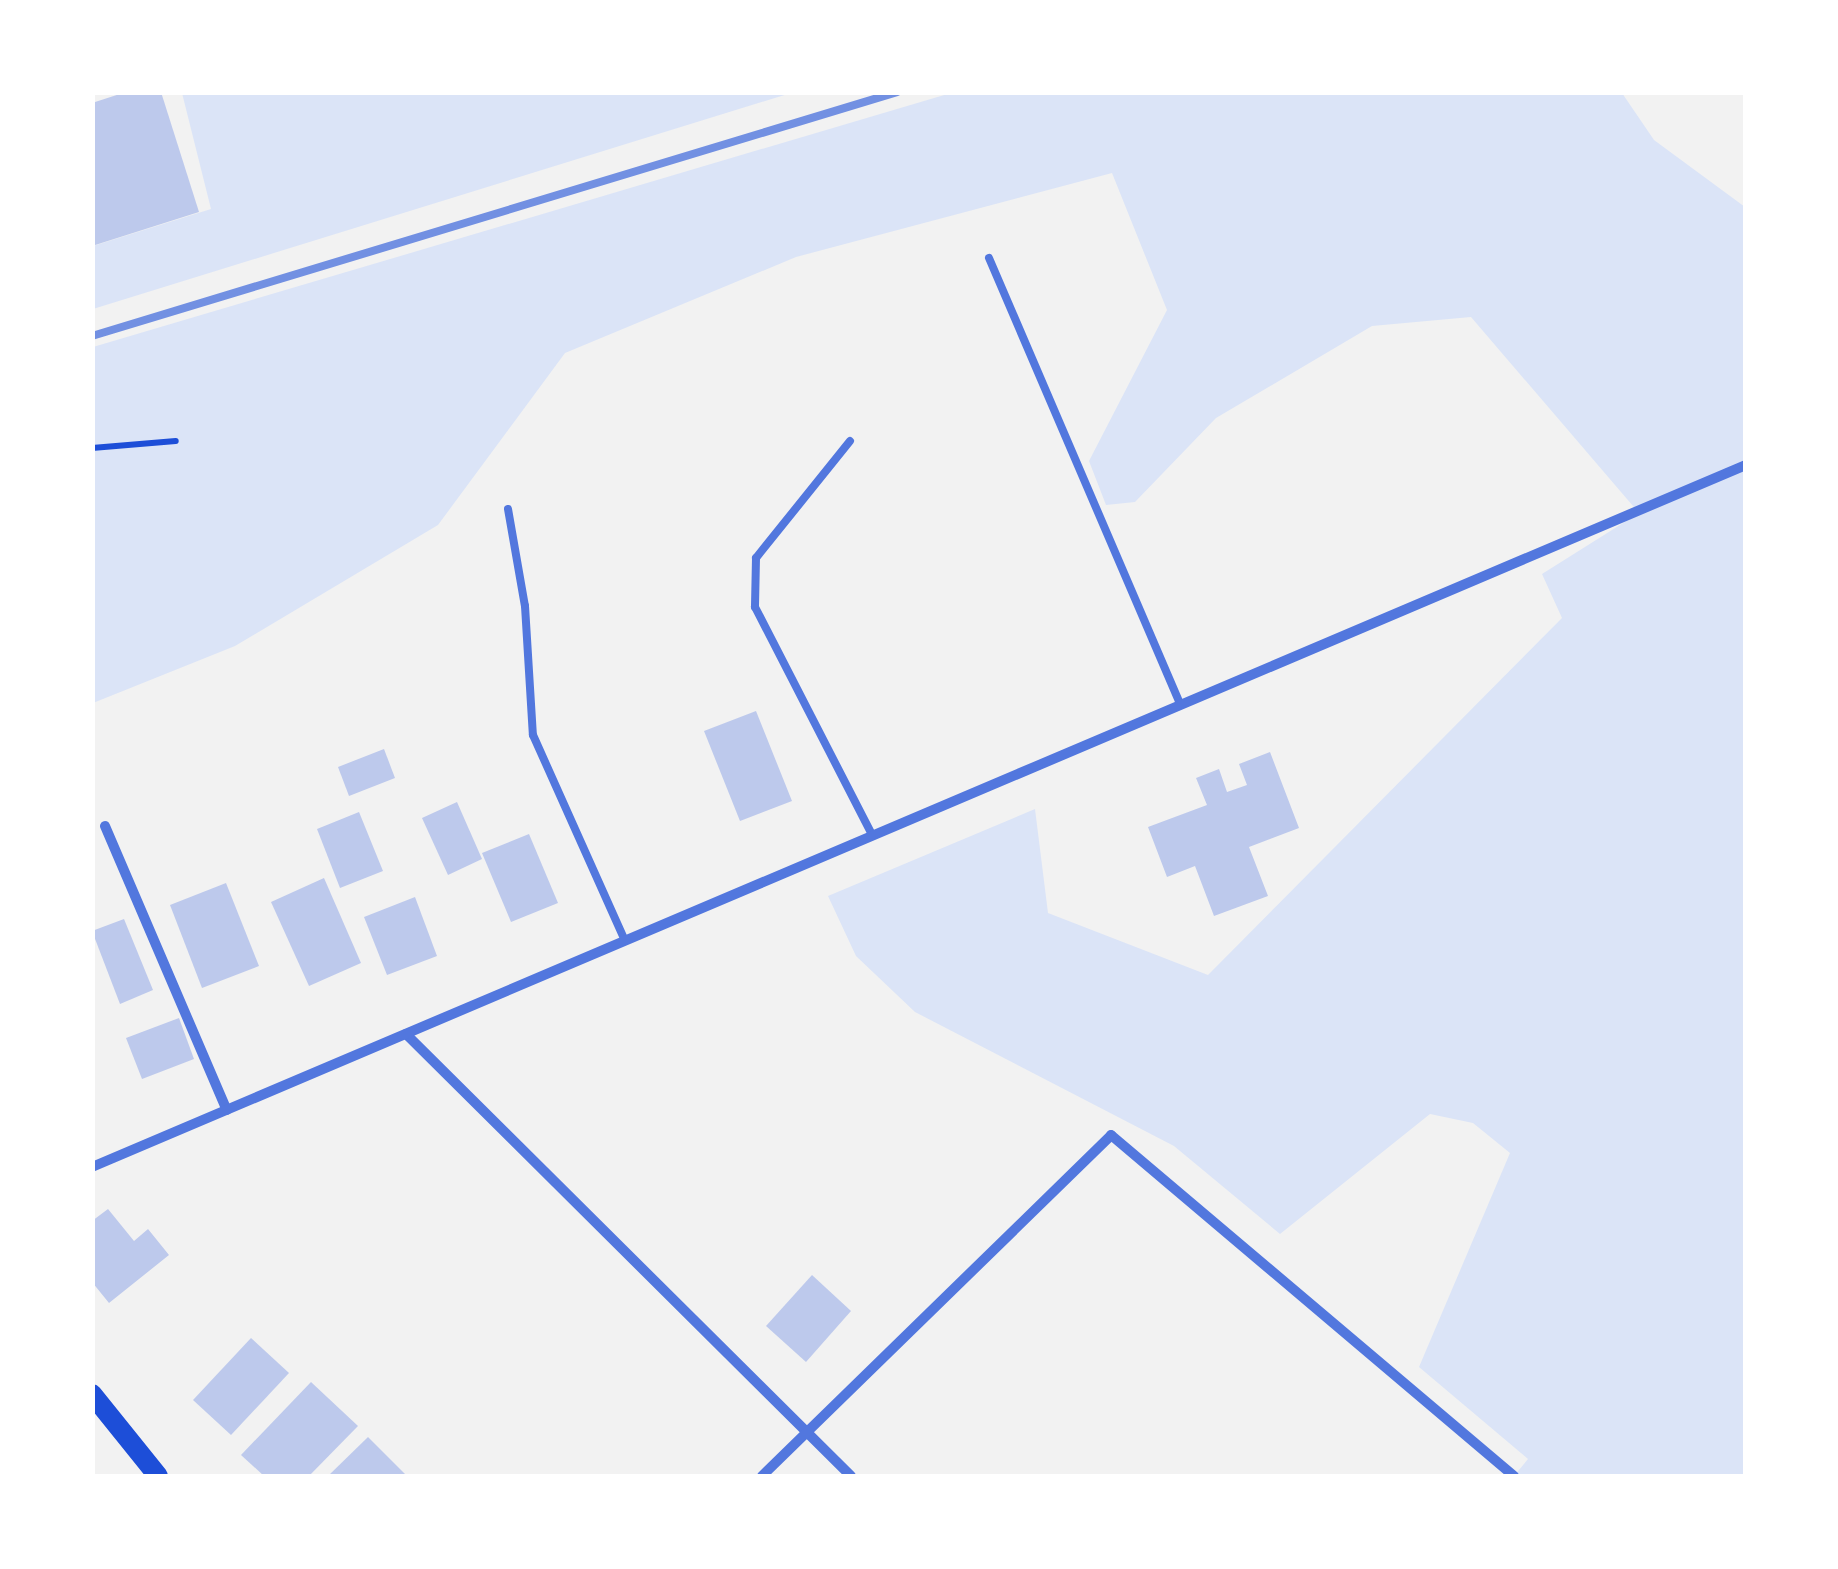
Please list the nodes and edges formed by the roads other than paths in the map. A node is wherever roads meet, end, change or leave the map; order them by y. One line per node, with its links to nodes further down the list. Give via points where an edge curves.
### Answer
1 (989, 258): 5 (lane)
2 (850, 441): 7 (lane, via 756,558 755,606)
3 (1746, 464): 5 (street)
4 (508, 509): 8 (lane, via 525,606 533,734)
5 (1180, 702): 7 (street)
6 (105, 826): 10 (street)
7 (871, 833): 8 (street)
8 (624, 936): 9 (street)
9 (406, 1034): 10 (street); 13 (street)
10 (226, 1110): 11 (street)
11 (92, 1167)
12 (92, 1394): 14 (main road)
13 (804, 1432): 15 (street); 16 (street); 17 (street, via 1112,1134)
14 (158, 1476)
15 (762, 1476)
16 (851, 1476)
17 (1514, 1476)

